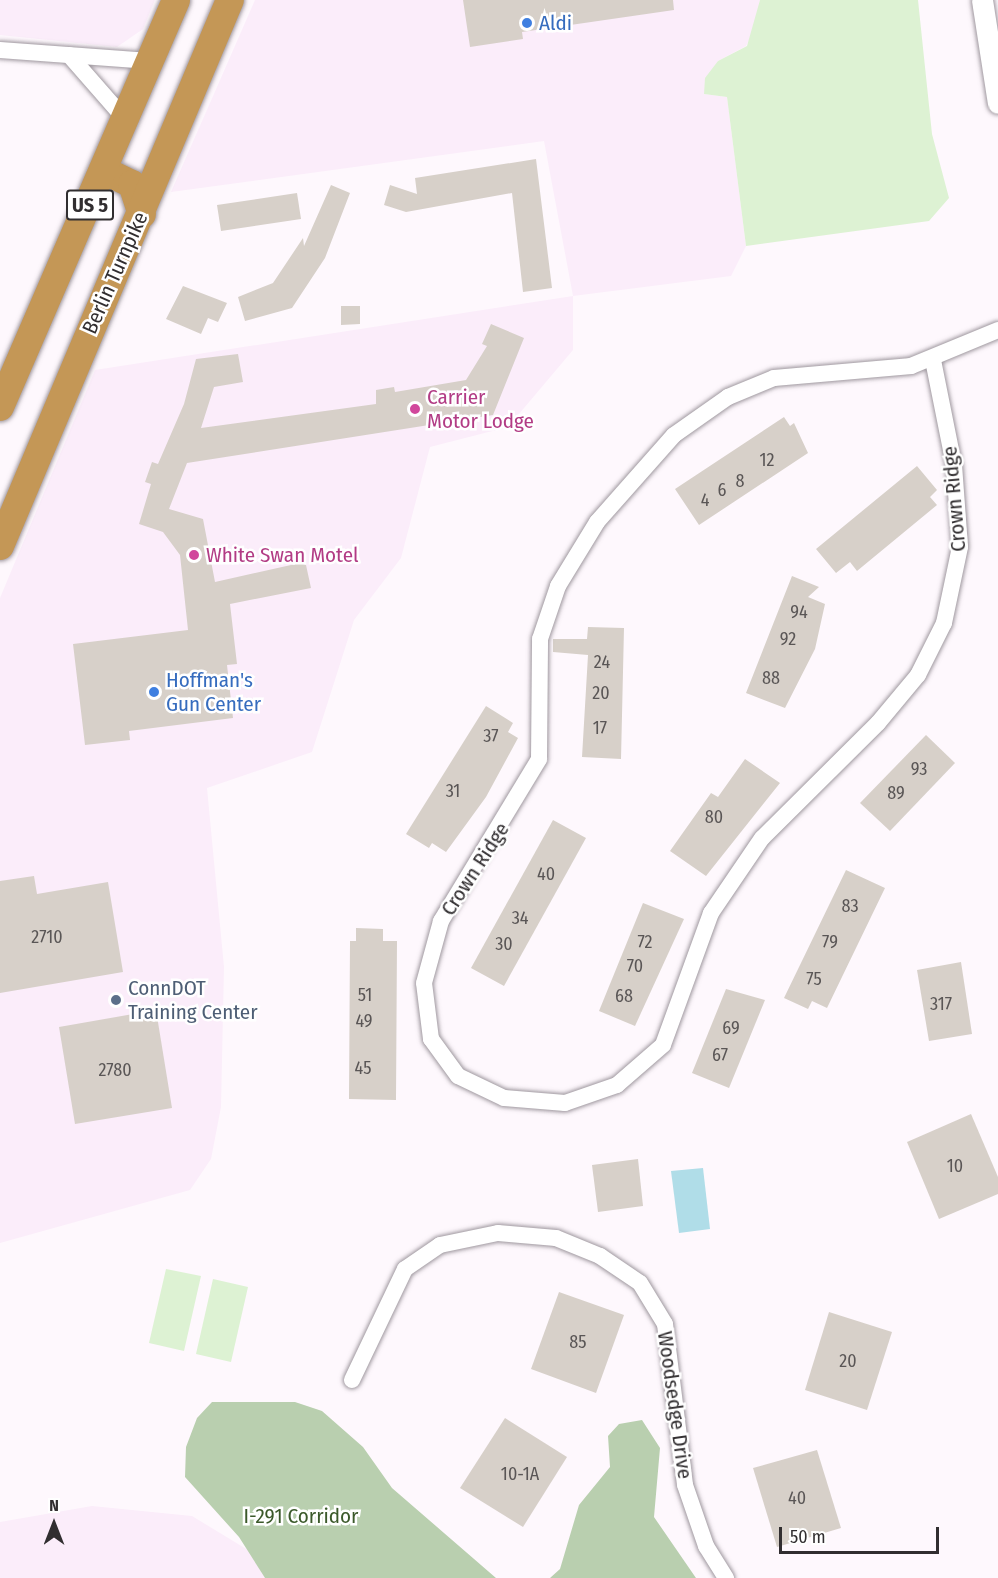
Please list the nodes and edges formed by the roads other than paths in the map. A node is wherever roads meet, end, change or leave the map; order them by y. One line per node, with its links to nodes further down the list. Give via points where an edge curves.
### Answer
1 (176, 0): 6 (highway, US 5)
2 (230, 0): 10 (highway, Berlin Turnpike / US 5)
3 (982, 0): 7 (street)
4 (0, 50): 5 (street)
5 (69, 55): 6 (street); 8 (street)
6 (150, 61): 8 (highway, US 5)
7 (998, 103)
8 (126, 120): 9 (highway, US 5)
9 (105, 171): 10 (highway, via 132,184); 13 (highway, US 5)
10 (142, 214): 14 (highway, Berlin Turnpike / US 5)
11 (998, 330): 12 (street, Crown Ridge)
12 (933, 360): 12 (street, Crown Ridge, via 774,378 728,397 674,435 597,522 558,586 540,639 539,759 441,921 424,982 431,1039 458,1076 504,1098 565,1103 625,1078 663,1045 711,914 762,838 878,723 918,675 944,623 960,547 954,465)
13 (0, 407)
14 (0, 546)
15 (352, 1380): 16 (street, Woodsedge Drive, via 405,1269 440,1245 498,1233 556,1238 600,1256 639,1283 665,1324 685,1485 706,1546)
16 (726, 1578)

